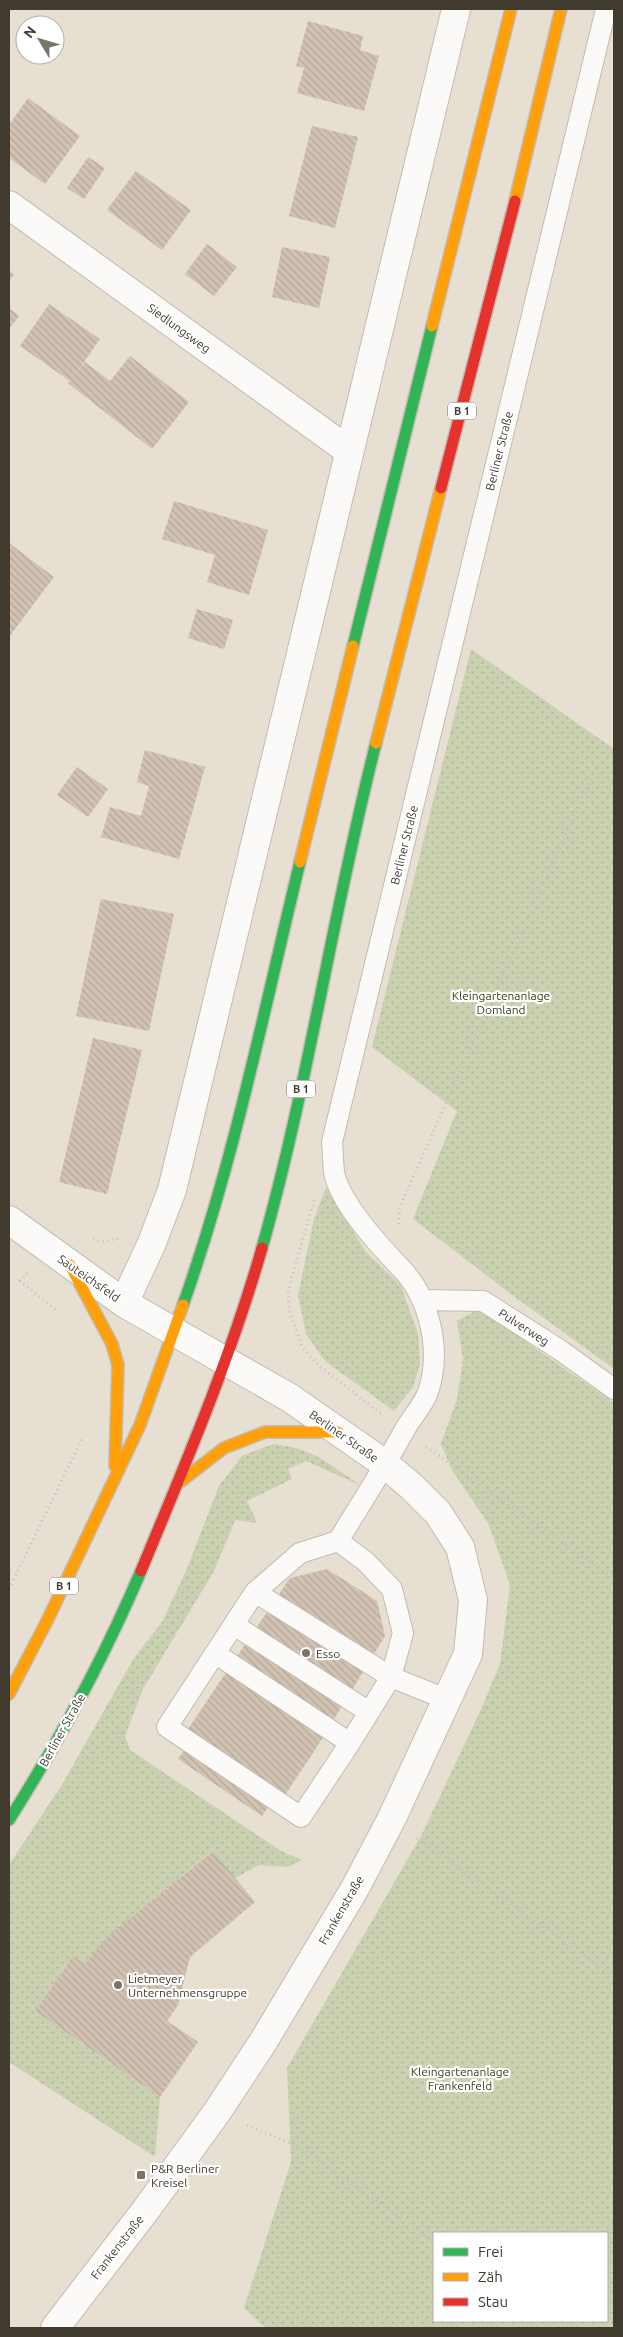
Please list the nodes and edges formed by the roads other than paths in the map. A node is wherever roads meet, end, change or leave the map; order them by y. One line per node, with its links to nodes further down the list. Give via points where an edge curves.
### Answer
1 (511, 9): 11 (main road, B 1, via 226,1169 203,1249)
2 (561, 9): 12 (main road, B 1, via 502,253 358,812 282,1177)
3 (606, 9): 9 (lane, Berliner Straße, via 332,1142 335,1174 348,1202 377,1245 401,1267)
4 (451, 10): 6 (street)
5 (9, 205): 6 (street, Siedlungsweg)
6 (349, 451): 10 (street, via 172,1190 151,1246)
7 (9, 1220): 8 (street, Sauteichsfeld)
8 (70, 1266): 10 (street, Sauteichsfeld); 16 (main road, via 112,1344 118,1365)
9 (422, 1300): 13 (lane, Pulverweg, via 483,1301); 15 (lane, Berliner Straße, via 432,1331 435,1358 428,1393)
10 (124, 1303): 11 (street, Sauteichsfeld)
11 (173, 1331): 12 (street, Berliner Straße); 16 (main road, B 1, via 140,1425)
12 (226, 1362): 14 (street, Berliner Straße, via 290,1398); 17 (main road, Berliner Straße / B 1)
13 (614, 1389)
14 (338, 1432): 15 (street, Berliner Straße); 17 (main road, via 265,1432 224,1448)
15 (385, 1464): 18 (lane); 24 (street, Frankenstraße, via 438,1513 460,1547 473,1600 468,1654)
16 (115, 1478): 23 (main road, B 1)
17 (178, 1483): 27 (main road, Berliner Straße / B 1, via 118,1625)
18 (338, 1541): 19 (lane, via 300,1553); 22 (lane, via 365,1561 392,1589 403,1634)
19 (255, 1592): 20 (lane); 22 (lane)
20 (234, 1625): 21 (lane); 25 (lane)
21 (216, 1654): 26 (lane); 26 (lane, via 167,1727 301,1817)
22 (391, 1677): 24 (lane); 25 (lane)
23 (9, 1694)
24 (448, 1700): 28 (street, Frankenstraße, via 354,1890 263,2042 145,2211)
25 (369, 1712): 26 (lane)
26 (350, 1743)
27 (9, 1820)
28 (54, 2328)

